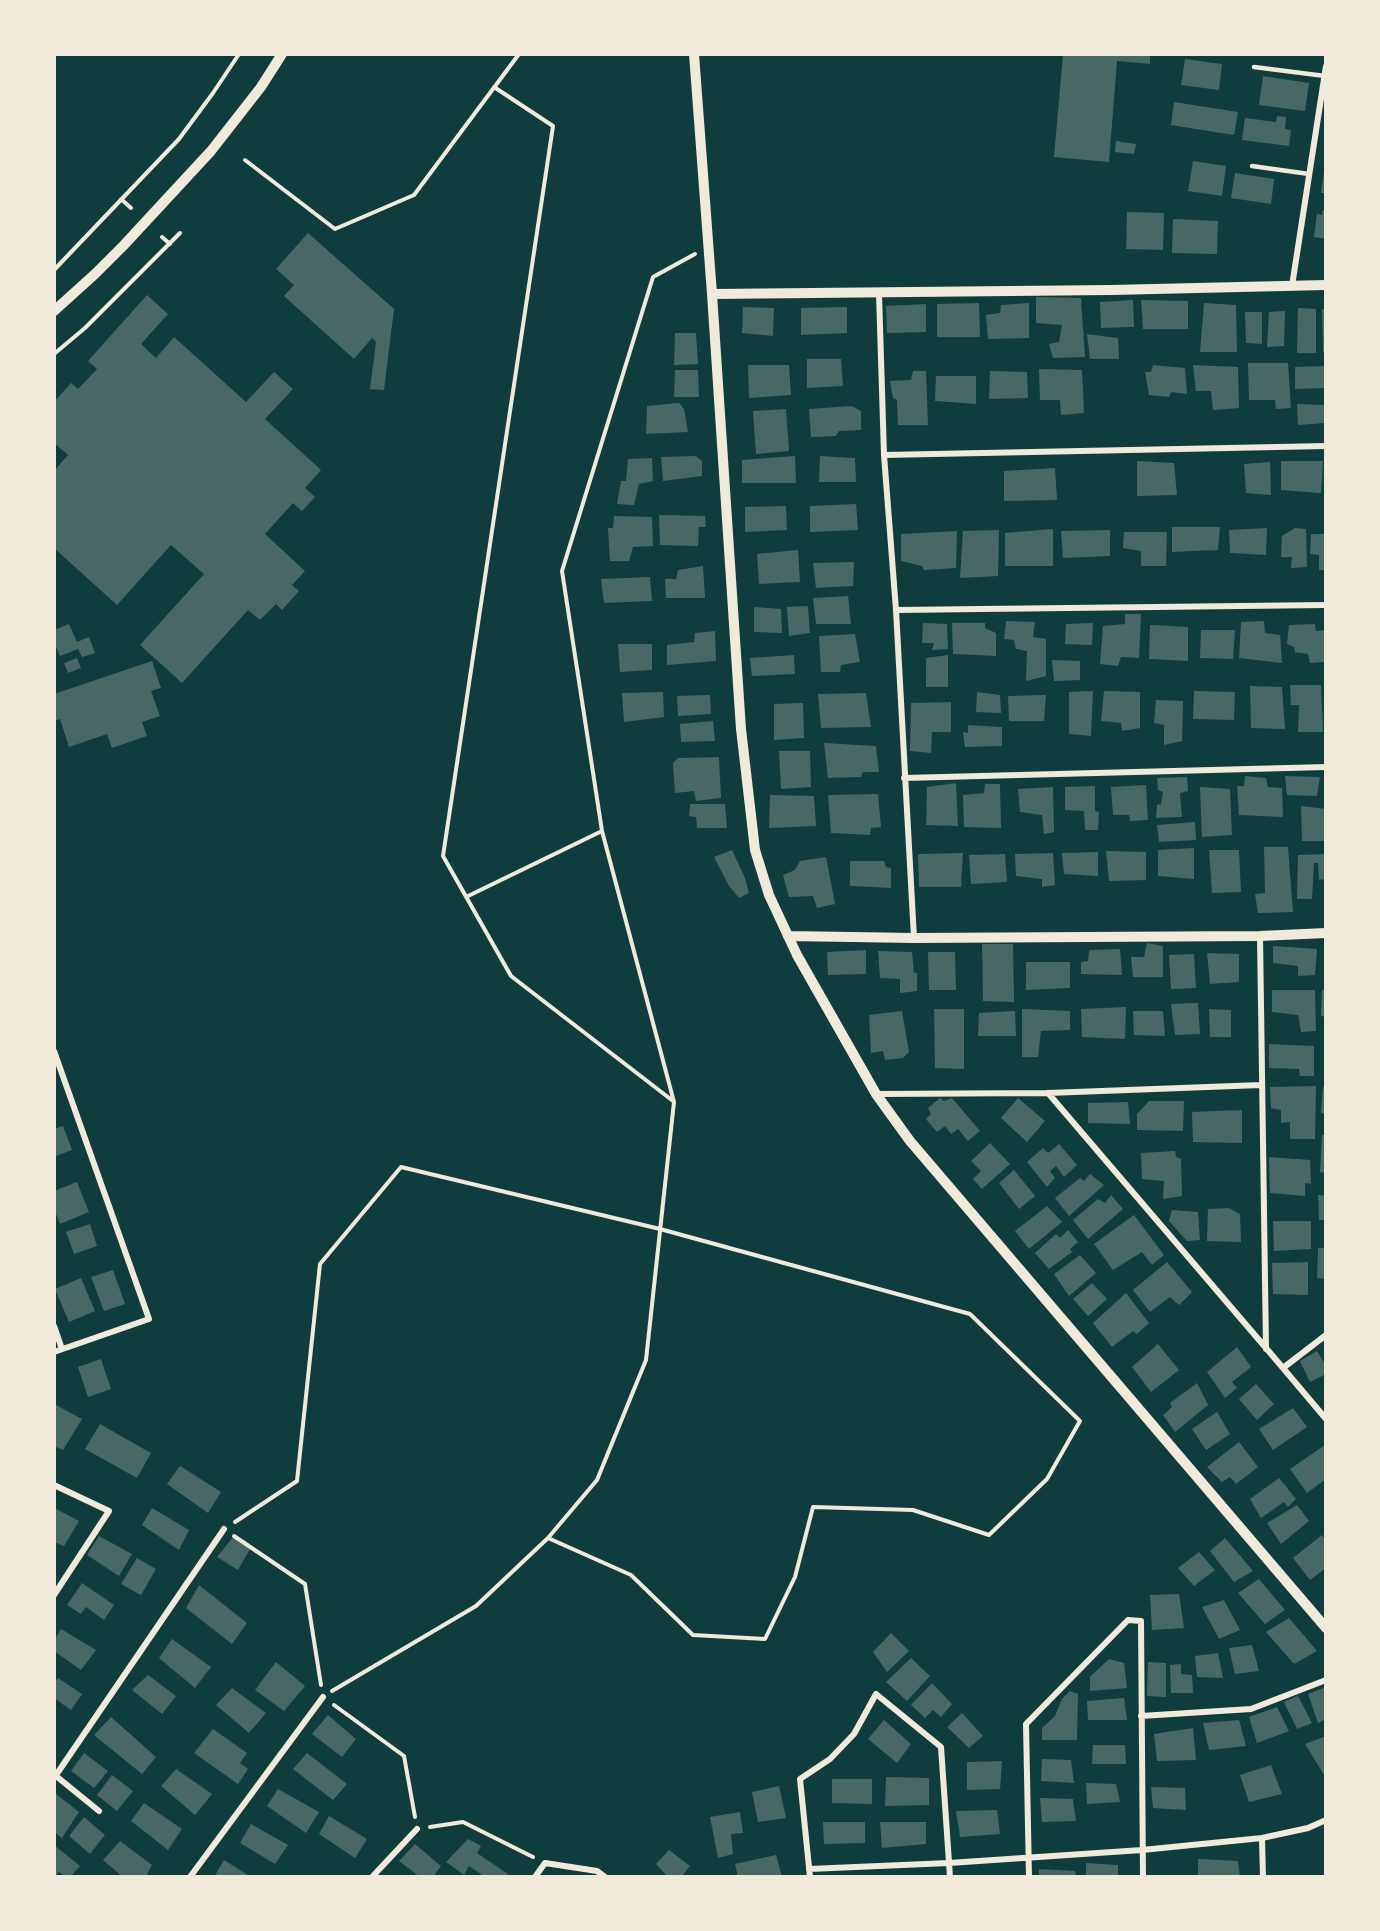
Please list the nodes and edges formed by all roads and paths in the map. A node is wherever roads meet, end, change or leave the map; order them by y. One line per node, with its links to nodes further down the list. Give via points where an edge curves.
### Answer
1 (239, 54): 12 (path, via 179,139)
2 (282, 54): 23 (street, via 211,151 117,252)
3 (519, 54): 8 (path)
4 (694, 54): 17 (street)
5 (1326, 66): 7 (street)
6 (1254, 67): 7 (lane)
7 (1325, 76): 11 (street)
8 (494, 87): 9 (path, via 414,195 335,229); 32 (path, via 553,126 443,856)
9 (245, 160)
10 (1252, 165): 11 (lane)
11 (1309, 174): 20 (street)
12 (121, 199): 13 (path); 18 (path)
13 (131, 208)
14 (180, 233): 16 (path)
15 (162, 237): 16 (path)
16 (170, 244): 24 (path)
17 (709, 246): 21 (street); 31 (path, via 653,277 562,571)
18 (54, 270)
19 (1326, 285): 20 (street)
20 (1292, 286): 22 (street)
21 (712, 294): 22 (street); 34 (street, via 746,786 755,850 769,895)
22 (879, 294): 26 (street)
23 (54, 311)
24 (54, 354)
25 (1326, 446): 26 (street)
26 (884, 454): 28 (street)
27 (1326, 605): 28 (street)
28 (896, 610): 30 (street)
29 (1326, 767): 30 (street)
30 (904, 778): 36 (street)
31 (602, 831): 32 (path); 41 (path)
32 (466, 897): 41 (path, via 511,976)
33 (1326, 933): 35 (street)
34 (788, 936): 36 (street); 40 (street)
35 (1260, 936): 36 (street); 38 (street)
36 (914, 938)
37 (54, 1052): 45 (street, via 149,1319)
38 (1261, 1085): 39 (street); 46 (street)
39 (1048, 1093): 40 (street); 46 (street)
40 (876, 1094): 54 (street, via 910,1141)
41 (674, 1102): 42 (path)
42 (660, 1229): 51 (path, via 401,1167 320,1264 297,1481); 52 (path, via 646,1360 597,1480); 52 (path, via 970,1314 1080,1422 1047,1479 989,1535 913,1510 813,1507 795,1577 765,1639 693,1635 632,1575)
43 (54, 1326): 45 (street)
44 (1326, 1335): 48 (street)
45 (62, 1349): 47 (street)
46 (1266, 1349): 48 (street)
47 (54, 1352)
48 (1283, 1368): 49 (street)
49 (1326, 1419)
50 (54, 1485): 53 (street, via 109,1511)
51 (224, 1529): 56 (path, via 305,1584); 58 (street)
52 (548, 1538): 56 (path, via 476,1606)
53 (54, 1595)
54 (1326, 1628)
55 (1326, 1680): 57 (street, via 1251,1709)
56 (323, 1696): 61 (path, via 404,1756); 68 (street)
57 (1141, 1716): 63 (street); 64 (street, via 1141,1621 1128,1620 1026,1724)
58 (55, 1777): 59 (street)
59 (99, 1811)
60 (1326, 1820): 62 (street)
61 (417, 1829): 65 (path, via 463,1822); 69 (street)
62 (1262, 1838): 63 (street); 75 (street)
63 (1142, 1850): 64 (street); 74 (street)
64 (1028, 1857): 66 (street); 73 (street)
65 (545, 1863): 70 (street); 71 (street, via 597,1871)
66 (949, 1863): 67 (street); 67 (street, via 941,1747 876,1694 854,1734 830,1759 800,1779); 72 (street)
67 (810, 1873)
68 (189, 1877)
69 (372, 1877)
70 (535, 1877)
71 (605, 1877)
72 (950, 1877)
73 (1029, 1877)
74 (1143, 1877)
75 (1263, 1877)

